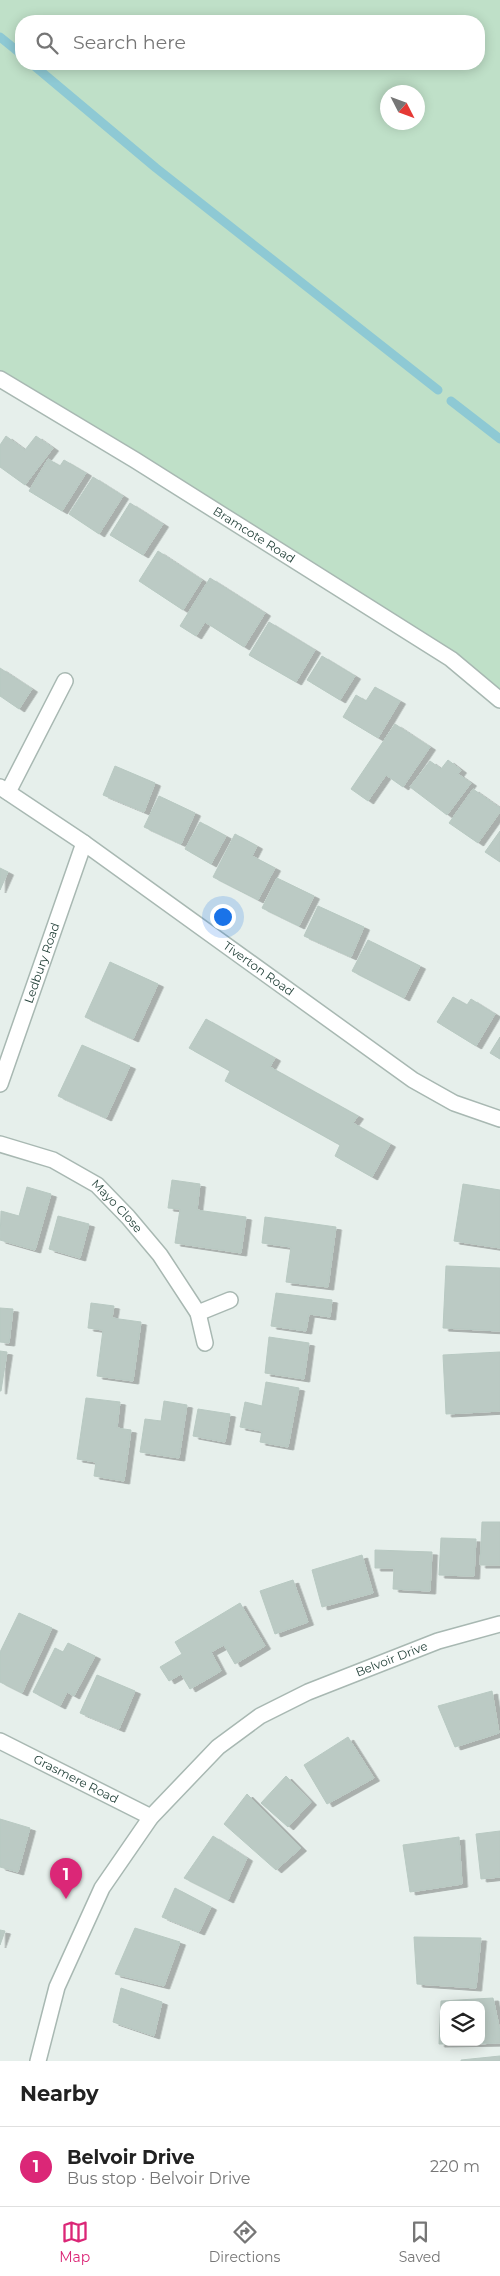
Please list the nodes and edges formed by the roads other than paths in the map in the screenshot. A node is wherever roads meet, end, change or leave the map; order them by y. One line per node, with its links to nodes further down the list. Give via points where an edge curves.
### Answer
1 (0, 379): 3 (street, Bramcote Road, via 451,659)
2 (65, 682): 4 (street)
3 (500, 700)
4 (4, 790): 5 (street, Tiverton Road)
5 (84, 843): 6 (street, Ledbury Road); 7 (street, Tiverton Road, via 413,1080 454,1103)
6 (0, 1084)
7 (500, 1119)
8 (0, 1144): 10 (street, Mayo Close, via 53,1160 97,1185 160,1255)
9 (230, 1300): 10 (street)
10 (198, 1313): 11 (street, Mayo Close)
11 (205, 1343)
12 (500, 1624): 14 (street, Belvoir Drive, via 438,1642 308,1692 260,1716 218,1747)
13 (0, 1741): 14 (street, Grasmere Road)
14 (151, 1817): 15 (street, Belvoir Drive, via 102,1888 57,1987)
15 (38, 2061)

